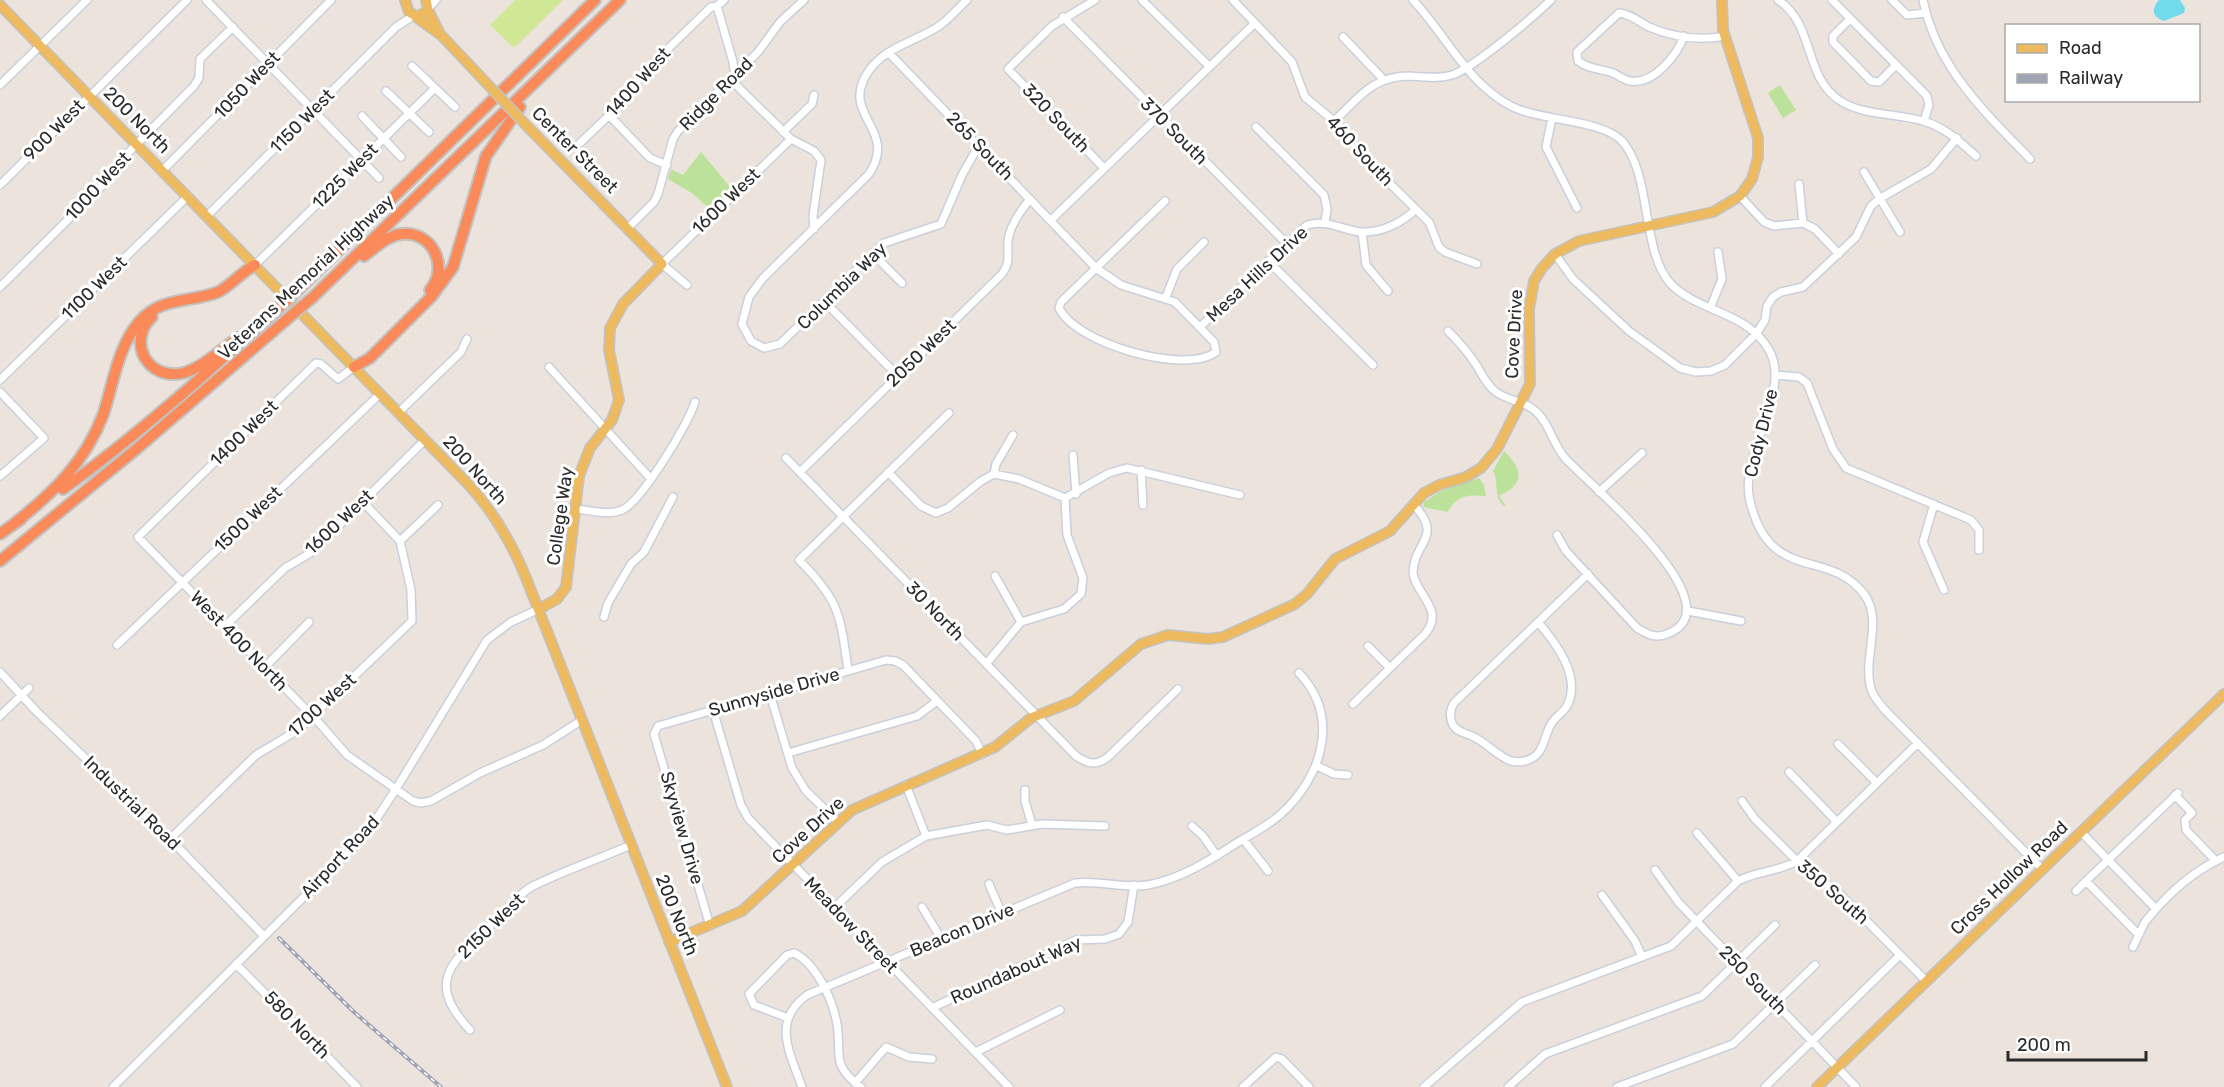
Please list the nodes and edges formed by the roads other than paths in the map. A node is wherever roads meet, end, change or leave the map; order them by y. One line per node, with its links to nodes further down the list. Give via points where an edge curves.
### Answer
1 (87, 0): 36 (street)
2 (187, 0): 49 (street, 900 West)
3 (206, 0): 30 (street)
4 (331, 0): 38 (street, 1050 West)
5 (436, 0): 23 (street)
6 (595, 0): 116 (highway, Veterans Memorial Highway, bridge)
7 (620, 0): 43 (highway, Veterans Memorial Highway)
8 (724, 0): 24 (street, 1400 West)
9 (804, 0): 44 (street, Ridge Road)
10 (967, 0): 37 (street, via 935,29 909,39)
11 (1095, 0): 27 (street)
12 (1142, 0): 41 (street)
13 (1233, 0): 29 (street, 460 South)
14 (1413, 0): 42 (street, Cody Drive)
15 (1551, 0): 42 (street)
16 (1722, 0): 34 (main road)
17 (1832, 0): 28 (street)
18 (1892, 0): 25 (street, via 1907,15)
19 (1923, 0): 25 (street)
20 (1784, 1): 58 (street, via 1797,16 1815,70 1839,100)
21 (408, 3): 26 (main road); 31 (street, 1150 West)
22 (0, 5): 36 (main road, 200 North)
23 (427, 6): 26 (main road, via 423,16); 32 (main road, Center Street)
24 (717, 6): 44 (street); 56 (street, 1400 West, via 711,7 643,73 624,102)
25 (1926, 13): 71 (street, via 1949,68 1971,98)
26 (415, 16): 31 (street, 1150 West); 32 (main road, Center Street)
27 (1063, 17): 54 (street, 370 South); 74 (street, 320 South, via 1008,69)
28 (1850, 19): 39 (street); 39 (street, via 1833,36 1833,42 1871,81 1879,82)
29 (1255, 23): 41 (street); 59 (street, 460 South, via 1293,62 1305,97)
30 (233, 27): 38 (street); 66 (street, 1000 West, via 201,59 194,86)
31 (396, 27): 52 (street, 1150 West)
32 (442, 36): 92 (main road, Center Street, bridge)
33 (1684, 36): 33 (street, via 1657,30 1619,13 1577,52 1578,61 1629,81 1644,80 1680,49); 34 (street, via 1704,40)
34 (1725, 36): 81 (main road, via 1758,138 1752,179)
35 (1343, 37): 45 (street)
36 (40, 46): 46 (street); 49 (main road, 200 North)
37 (889, 53): 68 (street, 265 South); 93 (street, via 868,72 858,98 875,133 879,154 876,164)
38 (268, 63): 52 (street); 75 (street, 1050 West)
39 (1896, 65): 58 (street, via 1927,96 1929,105)
40 (412, 66): 47 (street)
41 (1209, 66): 54 (street)
42 (1465, 67): 45 (street, via 1442,77); 57 (street, Cody Drive, via 1484,88 1513,108)
43 (545, 74): 111 (highway, Veterans Memorial Highway); 122 (highway, via 486,156 458,256 448,276 370,358)
44 (734, 76): 62 (street, via 736,85); 73 (street, Ridge Road, via 678,131)
45 (1383, 79): 59 (street)
46 (0, 85)
47 (435, 88): 51 (street); 53 (street, 1225 West)
48 (386, 90): 53 (street)
49 (89, 95): 66 (main road, 200 North); 79 (street, 900 West)
50 (814, 95): 62 (street, via 812,104)
51 (454, 107)
52 (313, 110): 72 (street); 87 (street, 1150 West)
53 (409, 113): 61 (street); 63 (street, 1225 West)
54 (1157, 115): 74 (street); 98 (street, 370 South)
55 (362, 116): 63 (street)
56 (609, 116): 67 (street, 1400 West); 73 (street, via 650,158)
57 (1552, 118): 85 (street, via 1546,147); 91 (street, Cody Drive, via 1606,131 1622,141 1633,160)
58 (1924, 121): 64 (street)
59 (1334, 122): 86 (street, 460 South)
60 (1256, 127): 89 (street, via 1324,195)
61 (429, 132)
62 (783, 132): 65 (street)
63 (383, 138): 70 (street); 72 (street, 1225 West)
64 (1957, 138): 69 (street); 83 (street, via 1931,169)
65 (791, 139): 93 (street, via 814,151 821,160); 104 (street, 1600 West)
66 (138, 144): 75 (main road, 200 North); 110 (street, 1000 West, via 106,182)
67 (580, 144)
68 (978, 145): 82 (street, 265 South); 100 (street, Columbia Way, via 941,224 931,230 892,238)
69 (1976, 156)
70 (401, 157)
71 (2030, 159)
72 (362, 160): 77 (street); 106 (street, 1225 West)
73 (667, 165): 92 (street, Ridge Road, via 654,202)
74 (1104, 168): 88 (street)
75 (163, 170): 80 (main road, 200 North)
76 (1864, 172): 83 (street)
77 (379, 177)
78 (1799, 184): 90 (street)
79 (0, 185)
80 (188, 196): 87 (main road, 200 North); 126 (street, 1100 West)
81 (1740, 196): 90 (street, via 1764,222 1774,226); 91 (main road, Cove Drive, via 1713,212)
82 (1030, 199): 88 (street, 265 South); 125 (street, 2050 West, via 1008,238 1007,268)
83 (1879, 199): 95 (street); 102 (street, via 1871,206 1856,237)
84 (1165, 201): 107 (street)
85 (1577, 208)
86 (1416, 209): 94 (street, Mesa Hills Drive, via 1400,223); 105 (street, 460 South, via 1429,222 1445,252)
87 (207, 216): 106 (main road, 200 North)
88 (1051, 220): 96 (street, 265 South)
89 (1325, 222): 94 (street, Mesa Hills Drive); 98 (street, Mesa Hills Drive, via 1307,225)
90 (1803, 223): 102 (street, via 1815,229)
91 (1650, 226): 101 (main road, Cove Drive, via 1579,241); 115 (street, Cody Drive, via 1659,263 1669,282 1685,296)
92 (628, 228): 104 (main road, Center Street)
93 (814, 229): 114 (street, Columbia Way, via 755,288 745,306 742,324 751,341 764,348 780,344)
94 (1362, 232): 112 (street, via 1366,265)
95 (1900, 232)
96 (1070, 240): 107 (street, Mesa Hills Drive)
97 (1204, 242): 113 (street, via 1177,269)
98 (1286, 243): 103 (street, Mesa Hills Drive)
99 (1718, 252): 115 (street, via 1722,279)
100 (873, 254): 108 (street); 114 (street, Columbia Way)
101 (1555, 254): 119 (street, via 1573,279 1629,332 1680,368 1711,371 1725,365); 130 (main road, Cove Drive, via 1542,268 1531,294 1530,384)
102 (1839, 254): 119 (street, via 1803,287 1773,297)
103 (1268, 261): 117 (street, Mesa Hills Drive); 121 (street)
104 (662, 264): 109 (street, Center Street); 133 (main road, College Way, via 623,304 610,328 609,350 619,400)
105 (1477, 264)
106 (255, 265): 116 (highway, via 226,294 175,305 154,315 141,334 141,349 146,361 158,371 184,373); 122 (main road, 200 North); 157 (highway, via 240,272 222,290 173,300 140,321 126,344 96,430 79,462 47,498)
107 (1096, 267): 113 (street, Mesa Hills Drive, via 1121,285); 117 (street, Mesa Hills Drive, via 1059,308 1080,332 1163,359 1209,357 1216,352 1214,342)
108 (902, 283)
109 (687, 285)
110 (0, 287)
111 (324, 287): 122 (highway, via 395,236 419,237 436,255 439,267 434,285); 163 (highway, Veterans Memorial Highway, bridge)
112 (1388, 291)
113 (1166, 297): 117 (street, Mesa Hills Drive)
114 (825, 302): 125 (street)
115 (1711, 306): 119 (street, Cody Drive, via 1735,317)
116 (266, 319): 157 (highway, Veterans Memorial Highway, via 93,467)
117 (1200, 327)
118 (1448, 331): 130 (street, via 1492,388)
119 (1756, 334): 124 (street, Cody Drive, via 1769,351)
120 (467, 339): 131 (street, via 461,352)
121 (1373, 365)
122 (354, 367): 128 (main road, 200 North); 160 (street, 1400 West, via 338,379 316,363)
123 (549, 367): 133 (street)
124 (1775, 375): 152 (street, via 1799,377 1807,383 1833,449 1846,468); 197 (street, Cody Drive, via 1748,477 1754,518 1766,539 1783,555 1835,572 1852,581 1866,596 1872,621 1868,674 1871,691)
125 (898, 376): 140 (street, 2050 West)
126 (0, 380)
127 (0, 392): 142 (street, via 44,438)
128 (380, 394): 131 (main road, 200 North); 166 (street, 1500 West)
129 (695, 402): 144 (street)
130 (1521, 402): 145 (street, via 1542,416 1564,458); 151 (main road, Cove Drive, via 1497,449 1481,468 1433,488)
131 (399, 413): 135 (main road, 200 North)
132 (948, 413): 141 (street)
133 (605, 429): 144 (street); 155 (main road, College Way, via 584,462)
134 (1013, 435): 143 (street)
135 (425, 440): 150 (street, 1600 West); 168 (main road, 200 North, via 496,517)
136 (1642, 453): 145 (street)
137 (1073, 455): 146 (street)
138 (786, 458): 140 (street, 30 North)
139 (1141, 470): 146 (street, via 1118,470); 147 (street); 154 (street)
140 (800, 472): 156 (street, 30 North)
141 (888, 472): 143 (street, via 921,506 936,513); 156 (street)
142 (1, 474)
143 (994, 474): 149 (street, via 1019,479)
144 (651, 479): 155 (street, via 639,498 622,511)
145 (1599, 492): 169 (street, via 1650,542 1684,591)
146 (1076, 494): 149 (street)
147 (1240, 495)
148 (673, 497): 170 (street, via 644,552 608,603)
149 (1065, 498): 173 (street, via 1067,536 1083,578 1082,594 1064,609)
150 (362, 501): 161 (street, 1700 West); 175 (street, 1600 West, via 312,552 285,568)
151 (1413, 504): 180 (street, via 1428,527 1413,574 1431,605 1433,618 1425,634); 194 (main road, Cove Drive, via 1385,534 1335,559 1307,594 1290,607 1223,637 1161,636 1141,644 1074,701)
152 (1934, 504): 162 (street, via 1971,520 1978,530); 167 (street, via 1923,542)
153 (438, 505): 161 (street)
154 (1143, 505)
155 (575, 509): 168 (main road, College Way, via 566,587 557,600)
156 (843, 516): 178 (street, 30 North); 181 (street, via 799,560 834,602)
157 (15, 523): 158 (highway, Veterans Memorial Highway)
158 (0, 534)
159 (1557, 535): 164 (street)
160 (138, 537): 166 (street, West 400 North)
161 (400, 542): 193 (street, 1700 West, via 411,590 412,621)
162 (1978, 550)
163 (0, 561)
164 (1588, 574): 169 (street, via 1637,628 1649,635 1674,632); 174 (street)
165 (995, 576): 173 (street)
166 (182, 582): 175 (street, West 400 North); 176 (street, 1500 West)
167 (1944, 590)
168 (539, 609): 195 (main road, 200 North); 206 (street, Airport Road, via 511,622 487,640)
169 (1688, 611): 171 (street)
170 (604, 616)
171 (1741, 621)
172 (309, 622): 179 (street)
173 (1021, 622): 178 (street)
174 (1538, 622): 174 (street, via 1454,703 1450,713 1457,729 1518,762 1541,750 1550,726 1569,701 1569,671 1553,640)
175 (225, 626): 179 (street, West 400 North)
176 (117, 645)
177 (1368, 646): 180 (street)
178 (987, 663): 194 (street, 30 North)
179 (265, 667): 193 (street, West 400 North)
180 (1390, 668): 190 (street)
181 (848, 670): 186 (street, Sunnyside Drive); 189 (street, Sunnyside Drive, via 895,661)
182 (0, 672): 188 (street, Industrial Road)
183 (1299, 673): 201 (street, via 1320,705 1323,743)
184 (29, 688): 188 (street)
185 (1178, 689): 194 (street, 30 North, via 1108,757 1093,764 1084,762)
186 (770, 694): 191 (street, Sunnyside Drive); 199 (street)
187 (2224, 694): 214 (main road, Cross Hollow Road)
188 (21, 696): 192 (street); 217 (street, Industrial Road)
189 (937, 701): 199 (street, via 917,716); 200 (street, via 976,741)
190 (1353, 704)
191 (712, 710): 196 (street, Sunnyside Drive); 225 (street, Meadow Street, via 745,820)
192 (0, 716)
193 (313, 716): 206 (street, West 400 North, via 346,755); 217 (street, 1700 West, via 290,736 256,755)
194 (1036, 716): 200 (main road, Cove Drive)
195 (582, 720): 206 (street, West 400 North, via 543,746 431,801 421,803); 219 (main road, 200 North)
196 (655, 729): 241 (street, Skyview Drive)
197 (1918, 743): 204 (street); 226 (street, Cody Drive)
198 (1838, 744): 204 (street)
199 (788, 753): 209 (street, via 802,785)
200 (982, 754): 205 (main road, Cove Drive)
201 (1317, 765): 203 (street, via 1334,774); 218 (street, Beacon Drive, via 1285,810)
202 (1789, 772): 210 (street)
203 (1348, 775)
204 (1877, 783): 210 (street)
205 (906, 785): 209 (main road, Cove Drive, via 869,801); 216 (street)
206 (396, 789): 243 (street, Airport Road, via 352,849)
207 (1025, 790): 211 (street)
208 (1742, 801): 223 (street, 350 South)
209 (838, 822): 225 (main road, Cove Drive)
210 (1837, 822): 223 (street)
211 (1032, 825): 212 (street); 216 (street, via 1007,830 978,825)
212 (1105, 826)
213 (1192, 826): 220 (street)
214 (2081, 832): 222 (street); 226 (main road, Cross Hollow Road)
215 (1697, 833): 229 (street)
216 (927, 836): 235 (street, via 882,862)
217 (170, 839): 243 (street, Industrial Road)
218 (1243, 839): 220 (street, Beacon Drive); 228 (street)
219 (631, 845): 245 (main road, 200 North); 259 (street, 2150 West, via 531,887 454,961 446,979 446,994 453,1011)
220 (1217, 856): 232 (street, Beacon Drive, via 1160,881)
221 (2224, 857): 224 (street)
222 (2108, 860): 224 (street, via 2176,794 2192,813 2185,820 2186,830); 230 (street); 237 (street)
223 (1797, 861): 229 (street); 247 (street, 350 South, via 1835,889)
224 (2216, 861): 237 (street, via 2172,891)
225 (793, 865): 235 (street, Meadow Street); 241 (main road, Cove Drive, via 742,911)
226 (2043, 869): 253 (main road, Cross Hollow Road)
227 (1655, 870): 239 (street, 250 South)
228 (1268, 871)
229 (1738, 881): 239 (street)
230 (2086, 881): 233 (street); 242 (street)
231 (989, 884): 238 (street)
232 (1134, 885): 238 (street, Beacon Drive, via 1075,883); 256 (street, Roundabout Way, via 1128,922 1119,934 1077,940)
233 (2076, 891)
234 (1602, 895): 248 (street)
235 (835, 907): 249 (street, Meadow Street)
236 (922, 907): 244 (street)
237 (2156, 909): 242 (street)
238 (1002, 914): 244 (street, Beacon Drive)
239 (1697, 922): 248 (street, via 1671,946); 250 (street, 250 South)
240 (1775, 925): 250 (street)
241 (710, 926): 245 (main road, Cove Drive)
242 (2139, 934): 246 (street)
243 (264, 936): 251 (street, Airport Road)
244 (942, 940): 249 (street, Beacon Drive)
245 (669, 942): 267 (main road, 200 North)
246 (2133, 947)
247 (1900, 956): 253 (street, 350 South); 260 (street)
248 (1642, 957): 272 (street, via 1522,1002)
249 (887, 962): 254 (street, Beacon Drive); 256 (street, Meadow Street)
250 (1736, 963): 255 (street, 250 South); 273 (street, via 1702,996 1545,1054)
251 (236, 964): 265 (street, Airport Road); 266 (street, 580 North)
252 (1815, 965): 255 (street)
253 (1926, 981): 263 (main road, Cross Hollow Road)
254 (823, 988): 258 (street, Beacon Drive, via 799,1001); 258 (street, via 800,956 787,956 750,994 754,1005); 264 (street, via 837,1022 837,1054)
255 (1775, 1004): 260 (street, 250 South); 274 (street, via 1733,1044)
256 (932, 1008): 261 (street, Meadow Street)
257 (1060, 1010): 261 (street)
258 (788, 1018): 268 (street, via 787,1046)
259 (470, 1030)
260 (1812, 1041): 263 (street, 250 South); 275 (street)
261 (976, 1052): 269 (street, Meadow Street)
262 (932, 1059): 264 (street, via 909,1057 886,1047)
263 (1837, 1068): 276 (main road, Cross Hollow Road); 277 (street, 250 South)
264 (858, 1085)
265 (112, 1087)
266 (357, 1087)
267 (727, 1087)
268 (802, 1087)
269 (1010, 1087)
270 (1243, 1087): 271 (street, via 1276,1057)
271 (1309, 1087)
272 (1424, 1087)
273 (1508, 1087)
274 (1617, 1087)
275 (1765, 1087)
276 (1817, 1087)
277 (1856, 1087)

